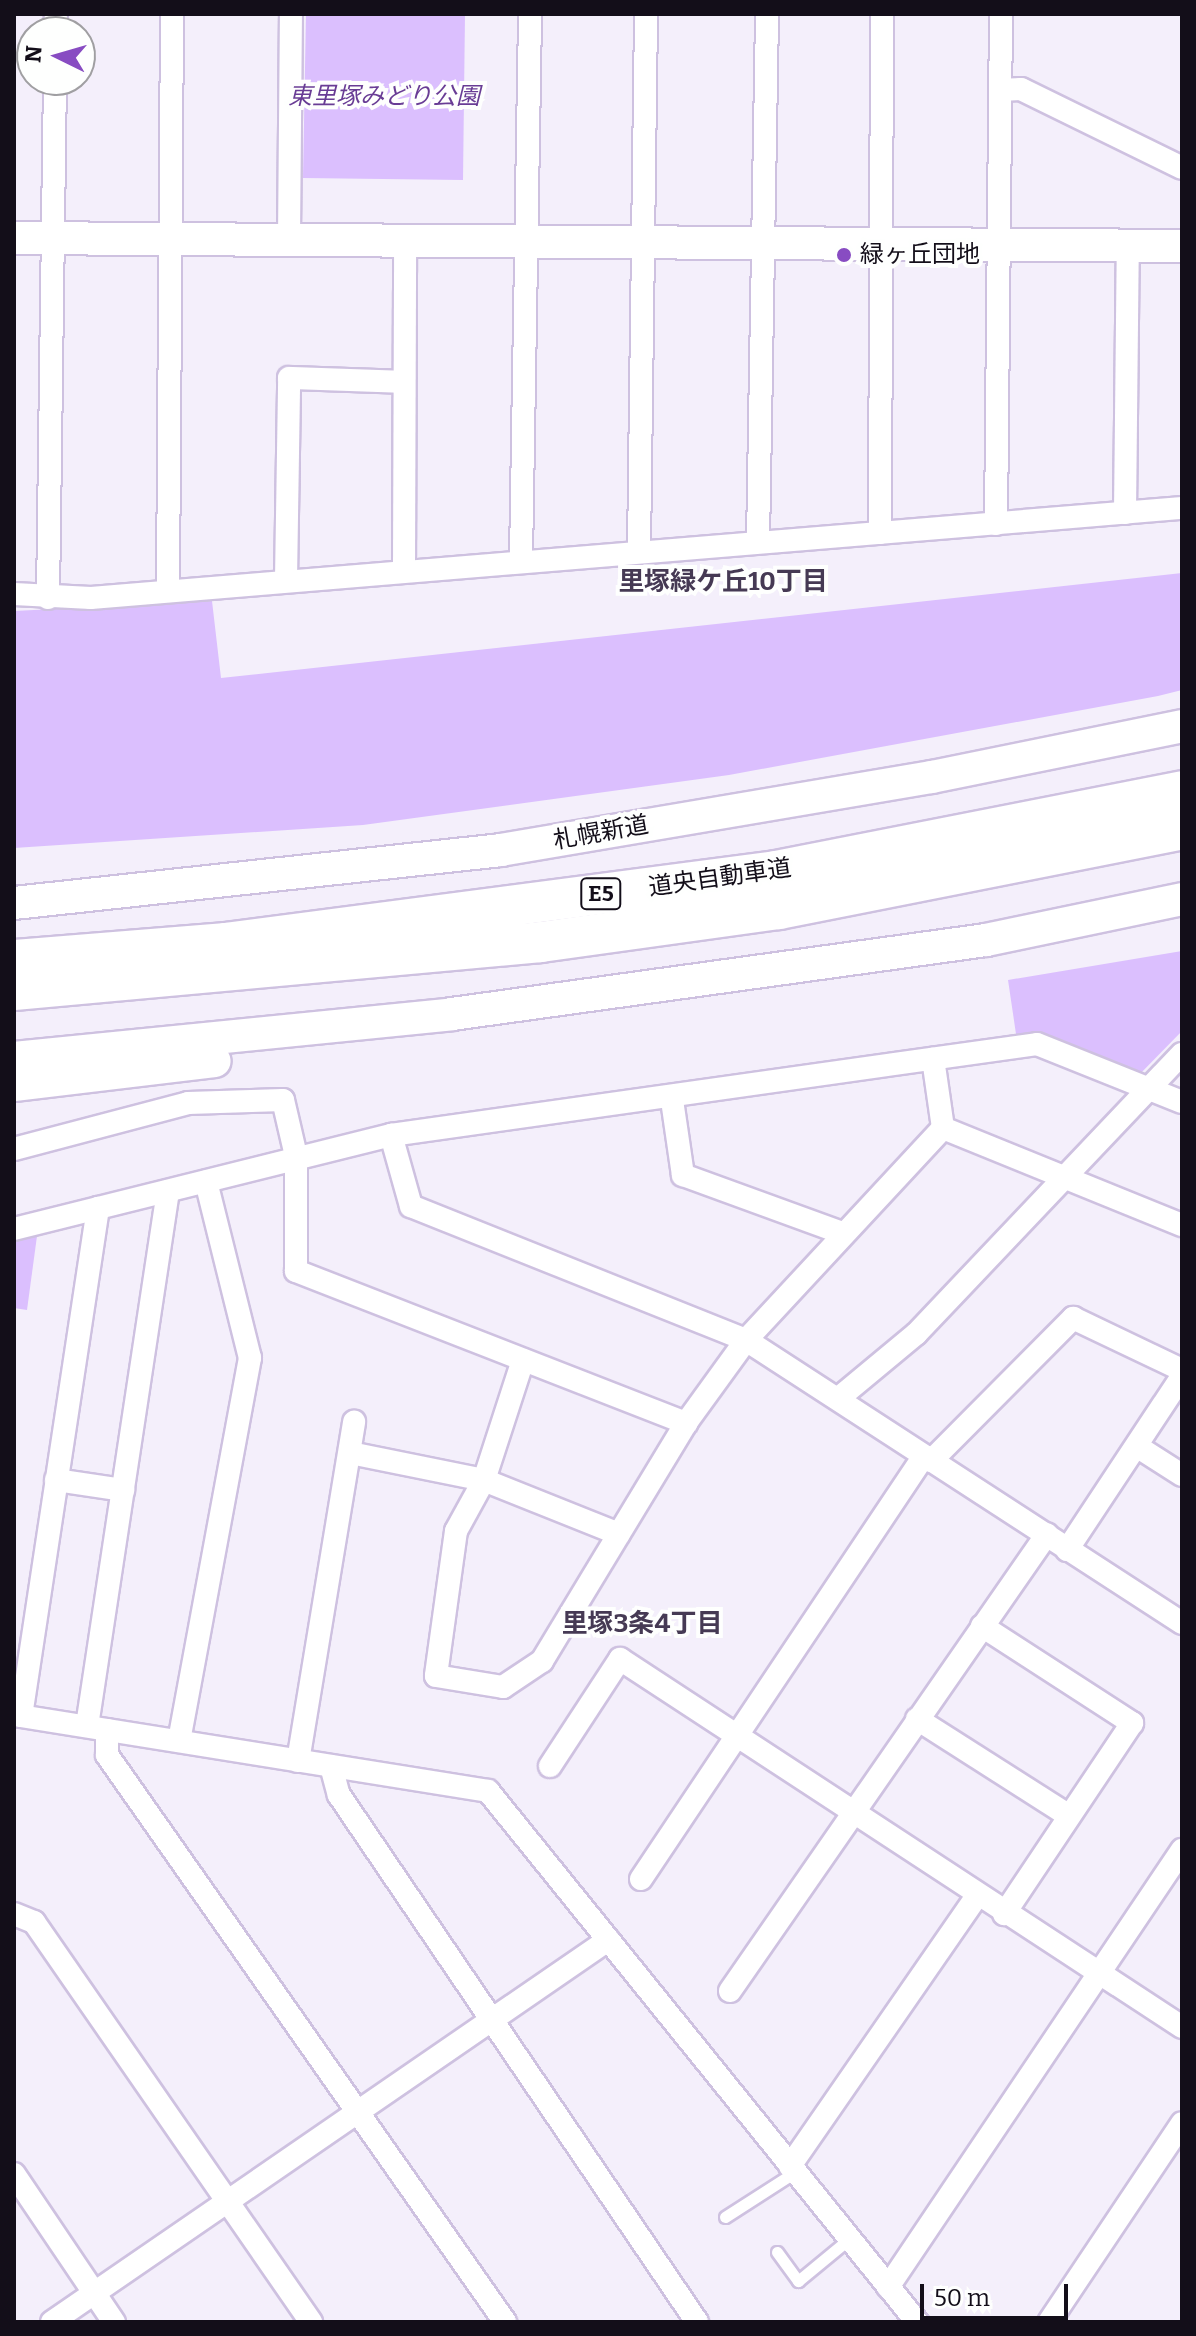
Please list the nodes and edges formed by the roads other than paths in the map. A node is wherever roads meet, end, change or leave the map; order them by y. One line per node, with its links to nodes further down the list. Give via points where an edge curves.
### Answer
1 (172, 14): 14 (street)
2 (291, 14): 13 (street)
3 (530, 14): 16 (street)
4 (646, 14): 17 (street)
5 (767, 14): 18 (street)
6 (882, 14): 19 (street)
7 (1001, 14): 8 (street)
8 (1000, 90): 10 (street, via 1021,89); 20 (street)
9 (55, 96): 11 (street)
10 (1182, 168)
11 (53, 237): 12 (street); 14 (street); 35 (street)
12 (14, 238)
13 (289, 238): 14 (street); 15 (street)
14 (171, 239): 33 (street)
15 (405, 240): 16 (street); 23 (street)
16 (529, 241): 17 (street); 30 (street)
17 (645, 241): 18 (street); 29 (street)
18 (769, 243): 19 (street); 28 (street)
19 (887, 244): 20 (street); 27 (street)
20 (1001, 244): 21 (street); 26 (street)
21 (1128, 246): 22 (street); 25 (street)
22 (1182, 246)
23 (403, 382): 31 (street); 32 (street, via 289,378)
24 (1182, 508): 25 (street)
25 (1125, 513): 26 (street)
26 (996, 524): 27 (street)
27 (880, 533): 28 (street)
28 (758, 542): 29 (street)
29 (639, 550): 30 (street)
30 (521, 559): 31 (street)
31 (404, 569): 32 (street)
32 (286, 580): 33 (street)
33 (168, 587): 35 (street)
34 (14, 594): 35 (street)
35 (48, 598)
36 (1182, 726): 40 (street, 札幌新道, via 932,777 500,850)
37 (1182, 791): 43 (highway, 道央自動車道 / E5, via 776,871 225,943)
38 (1182, 829): 44 (highway, 道央自動車道 / E5, via 779,909 556,940)
39 (14, 881): 40 (street, via 125,876)
40 (219, 885): 42 (street, 札幌新道)
41 (1182, 899): 45 (street, via 986,940)
42 (14, 903)
43 (14, 960)
44 (14, 990)
45 (373, 1024): 47 (street); 49 (street, via 271,1053)
46 (1182, 1054): 50 (street)
47 (14, 1058)
48 (933, 1059): 50 (street, via 1037,1044); 51 (street); 53 (street)
49 (14, 1085)
50 (1147, 1089): 52 (street); 57 (street)
51 (672, 1100): 54 (street); 63 (street, via 683,1175)
52 (1182, 1102)
53 (943, 1128): 57 (street); 63 (street)
54 (391, 1135): 56 (street); 64 (street, via 411,1206)
55 (14, 1149): 56 (street, via 188,1103 283,1100)
56 (296, 1156): 58 (street); 65 (street, via 296,1271)
57 (1058, 1177): 61 (street); 67 (street, via 916,1334)
58 (206, 1181): 59 (street); 86 (street, via 250,1358)
59 (168, 1191): 60 (street); 76 (street)
60 (98, 1208): 62 (street); 74 (street)
61 (1182, 1225)
62 (14, 1229)
63 (842, 1233): 64 (street)
64 (746, 1340): 67 (street); 69 (street)
65 (523, 1360): 69 (street); 75 (street)
66 (1182, 1373): 70 (street); 72 (street, via 1073,1318)
67 (840, 1397): 72 (street)
68 (354, 1422): 71 (street)
69 (686, 1423): 77 (street)
70 (1138, 1447): 73 (street); 79 (street)
71 (350, 1453): 75 (street); 87 (street)
72 (927, 1458): 78 (street); 85 (street)
73 (1182, 1475)
74 (56, 1480): 76 (street); 82 (street)
75 (484, 1480): 77 (street); 77 (street, via 456,1531 436,1676 503,1687 542,1661)
76 (123, 1490): 84 (street)
77 (619, 1534)
78 (1047, 1534): 79 (street); 81 (street)
79 (1067, 1550): 80 (street)
80 (1182, 1623)
81 (982, 1626): 83 (street); 91 (street, via 1132,1723)
82 (17, 1715): 84 (street)
83 (917, 1719): 90 (street); 91 (street)
84 (97, 1728): 86 (street); 102 (street, via 107,1755)
85 (739, 1735): 89 (street, via 620,1659); 90 (street); 93 (street)
86 (179, 1741): 87 (street)
87 (298, 1761): 88 (street)
88 (331, 1766): 97 (street, via 488,1791); 100 (street, via 339,1795)
89 (550, 1766)
90 (853, 1813): 94 (street); 99 (street)
91 (1069, 1816): 96 (street)
92 (1182, 1850): 98 (street)
93 (641, 1879)
94 (977, 1896): 96 (street); 104 (street)
95 (14, 1914): 106 (street, via 34,1922)
96 (1004, 1914): 98 (street)
97 (608, 1940): 100 (street); 104 (street)
98 (1100, 1976): 101 (street); 110 (street)
99 (730, 1991)
100 (493, 2022): 102 (street); 116 (street)
101 (1182, 2027)
102 (359, 2110): 106 (street); 115 (street)
103 (1182, 2123): 118 (street)
104 (792, 2169): 107 (lane); 108 (street)
105 (14, 2174): 111 (street)
106 (230, 2203): 111 (street); 114 (street)
107 (725, 2217)
108 (849, 2239): 109 (lane, via 798,2281); 110 (street)
109 (777, 2252)
110 (888, 2287): 117 (street)
111 (95, 2295): 112 (street); 113 (street)
112 (52, 2322)
113 (114, 2322)
114 (311, 2322)
115 (505, 2322)
116 (697, 2322)
117 (917, 2322)
118 (1049, 2322)

